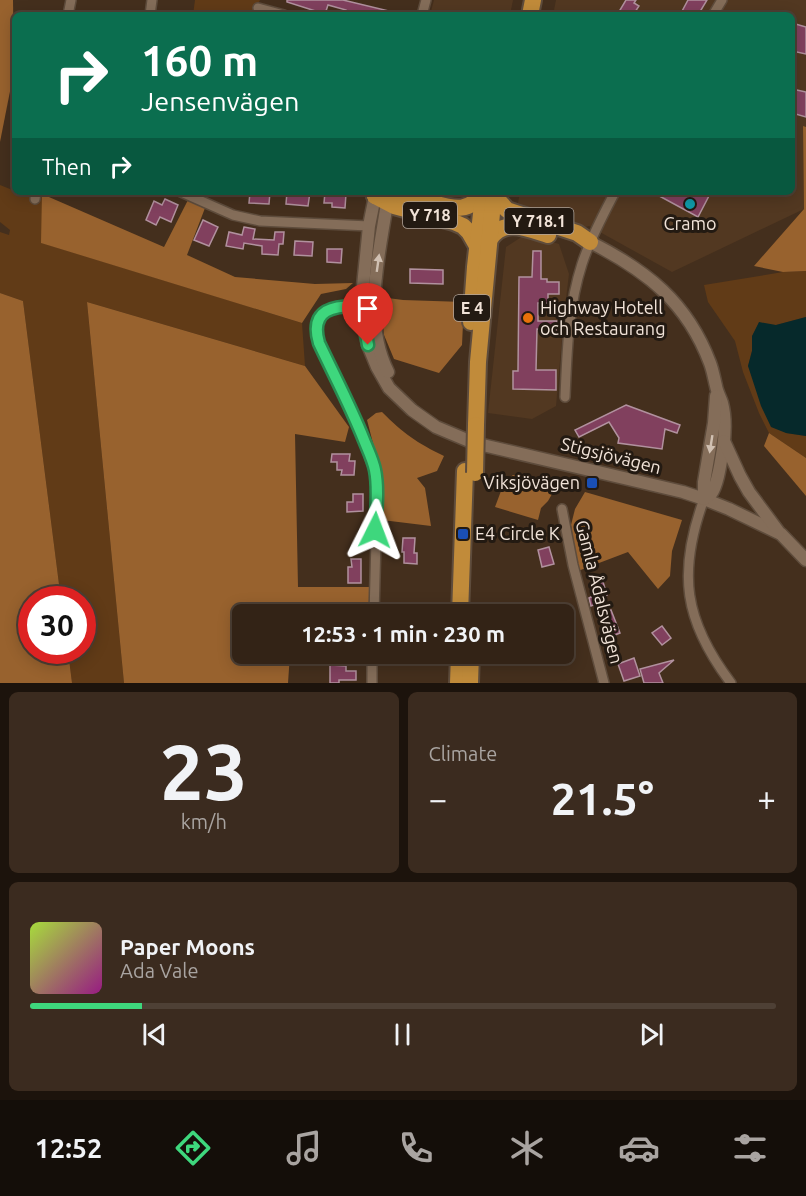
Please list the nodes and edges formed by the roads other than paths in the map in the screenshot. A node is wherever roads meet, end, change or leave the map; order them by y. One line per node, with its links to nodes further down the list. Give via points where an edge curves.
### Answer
1 (258, 8): 2 (street)
2 (273, 12)
3 (189, 195): 12 (street, via 233,215 260,221)
4 (383, 195): 6 (highway, Y 718); 12 (main road, Stigsjövägen / Y 718); 13 (highway, Y 718, via 463,226); 18 (main road, Stigsjövägen / Y 718, one-way to 4, via 384,365 374,318)
5 (402, 195): 7 (highway, Y 718, via 463,208)
6 (402, 195)
7 (482, 195)
8 (484, 195): 13 (highway, E 4)
9 (493, 195): 13 (highway, E 4)
10 (496, 195): 14 (highway, Y 718.1, via 507,210 577,233)
11 (614, 195): 14 (street)
12 (369, 226): 15 (main road, Stigsjövägen / Y 718)
13 (483, 242): 14 (highway, Y 718.1, via 507,226 576,243); 20 (highway, E 4, bridge)
14 (590, 242): 16 (main road, Y 718.1, via 636,267 671,297 698,334); 17 (street, via 572,305)
15 (361, 306): 18 (main road, Stigsjövägen / Y 718, via 376,367); 25 (street, via 329,308 317,323 316,332 375,472)
16 (716, 389): 19 (main road, Y 718.1, via 724,415); 21 (main road, Y 718.1, one-way to 21)
17 (565, 397)
18 (401, 400): 21 (main road, Stigsjövägen / Y 718, via 436,428 474,443)
19 (724, 441): 21 (main road, Y 718.1, via 715,487); 23 (main road, Y 718, via 749,492)
20 (470, 472): 26 (highway, E 4); 27 (highway, E 4)
21 (704, 499): 23 (main road, Stigsjövägen / Y 718); 35 (street, via 689,555 689,594 701,635)
22 (562, 509): 34 (street, Gamla Ådalsvägen)
23 (781, 534): 24 (main road, Stigsjövägen / Y 718)
24 (806, 560)
25 (374, 604)
26 (461, 604)
27 (472, 604)
28 (372, 664): 31 (street)
29 (459, 664): 32 (highway)
30 (471, 664): 33 (highway)
31 (372, 683)
32 (458, 683)
33 (470, 683)
34 (604, 683)
35 (731, 683)

